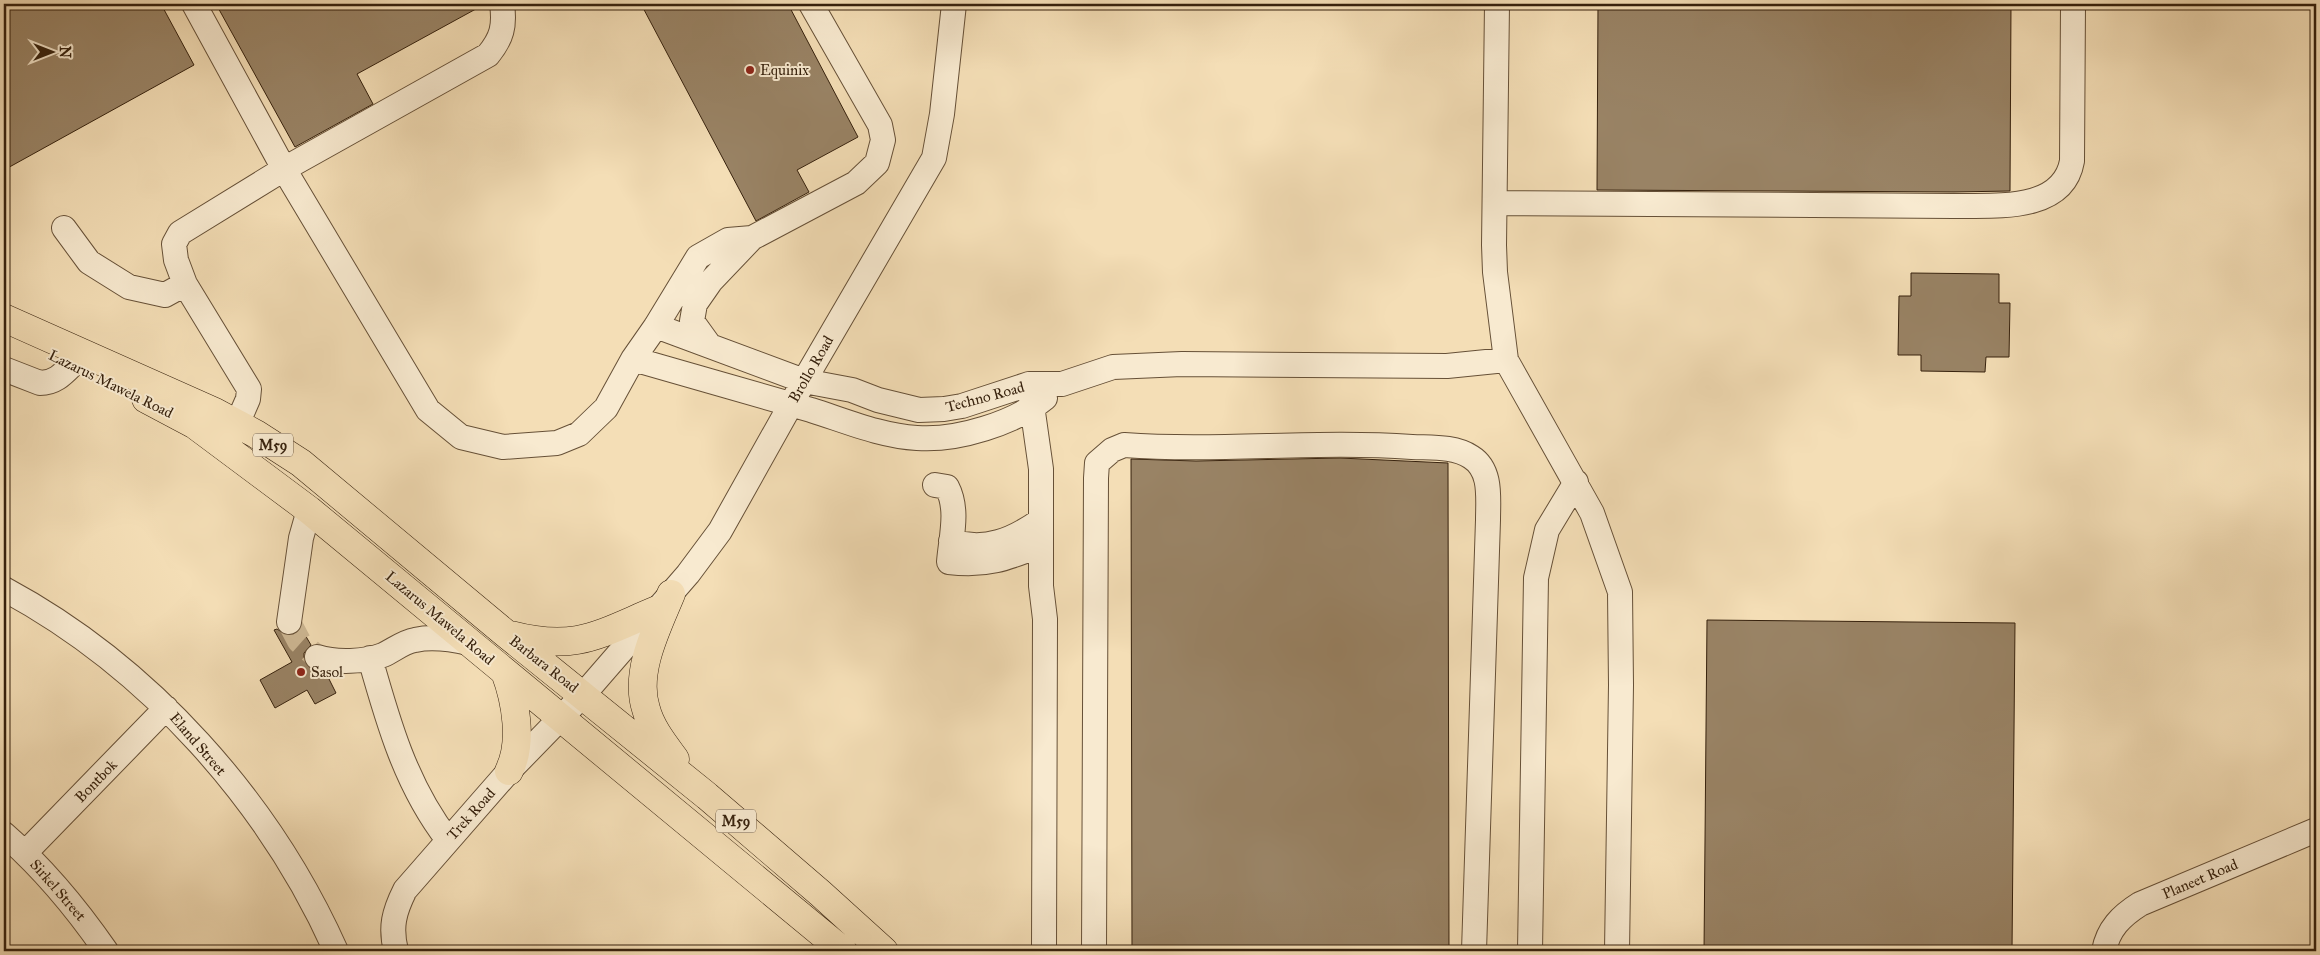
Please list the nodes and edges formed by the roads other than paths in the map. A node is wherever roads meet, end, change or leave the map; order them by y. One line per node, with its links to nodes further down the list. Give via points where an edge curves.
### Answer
1 (194, 4): 7 (street)
2 (502, 4): 7 (street, via 504,20 500,36 488,55)
3 (811, 4): 10 (street, via 880,125 884,140 877,163 856,183)
4 (954, 4): 20 (street, Brollo Road, via 934,158)
5 (1497, 4): 8 (street)
6 (2073, 4): 8 (street, via 2070,171 2054,190 2030,202 1954,206)
7 (284, 169): 11 (street, via 180,233 174,244); 16 (street, via 428,410 461,437 503,447 557,443 580,434 606,408)
8 (1495, 202): 17 (street, via 1495,272)
9 (64, 228): 11 (street, via 89,262 129,287 164,296)
10 (752, 238): 13 (street, via 728,240 698,257); 15 (street, via 710,281 695,304 692,321)
11 (185, 284): 25 (street, via 250,389)
12 (4, 318): 25 (main road, Lazarus Mawela Road / M59)
13 (656, 326): 15 (street, Techno Road); 16 (street)
14 (4, 334): 18 (main road, Lazarus Mawela Road / M59)
15 (710, 346): 20 (street, Techno Road)
16 (633, 359): 23 (street, Techno Road)
17 (1506, 360): 22 (street, via 1447,366 1150,364 1113,368); 27 (street)
18 (73, 364): 19 (street, via 62,376 46,383); 26 (main road, Lazarus Mawela Road / M59, via 177,415)
19 (4, 368)
20 (804, 381): 21 (street, Techno Road, via 852,390 919,410 962,406); 23 (street, Brollo Road)
21 (1029, 384): 22 (street, Techno Road); 24 (street)
22 (1062, 384): 24 (street, Techno Road)
23 (791, 404): 24 (street, Techno Road, via 874,430 919,438 977,431); 34 (street, Brollo Road, via 720,531)
24 (1034, 408): 30 (street, via 1041,470)
25 (236, 423): 26 (street); 36 (main road, Lazarus Mawela Road / M59, via 318,475)
26 (227, 448): 29 (main road, Lazarus Mawela Road / M59)
27 (1576, 482): 58 (street, via 1547,530 1536,578); 59 (street, via 1592,513 1620,592)
28 (935, 485): 32 (street, via 947,487 953,499)
29 (309, 510): 35 (street, via 301,538); 37 (main road, Lazarus Mawela Road / M59)
30 (1041, 520): 31 (street); 32 (street, via 1022,534 1001,543 965,546)
31 (1041, 545): 32 (street, via 1004,560 979,564); 55 (street, via 1045,619)
32 (950, 552)
33 (4, 589): 42 (street, Eland Street, via 80,637)
34 (664, 602): 36 (main road, via 602,634 577,641 534,641); 41 (street, Brollo Road); 45 (main road, via 644,675 645,707 663,743)
35 (290, 622)
36 (505, 633): 41 (main road, Barbara Road / M59)
37 (469, 643): 39 (street, via 424,638 406,642); 40 (main road, Lazarus Mawela Road / M59)
38 (317, 657): 39 (street, via 338,660)
39 (370, 658): 48 (street, via 403,763 425,808)
40 (505, 672): 43 (main road, Lazarus Mawela Road / M59); 44 (main road, via 515,714 515,760)
41 (583, 695): 43 (street, Trek Road); 45 (main road, M59)
42 (166, 708): 49 (street, Bontbok); 51 (street, Eland Street, via 205,750 272,837 300,881)
43 (561, 719): 44 (street, Trek Road); 53 (main road, Lazarus Mawela Road / M59)
44 (510, 771): 48 (street, Trek Road)
45 (707, 796): 54 (main road, M59)
46 (2316, 830): 60 (street, Planeet Road, via 2140,904 2115,924)
47 (4, 834): 49 (street, Sirkel Street)
48 (448, 840): 52 (street, Trek Road, via 405,890 396,909 392,926)
49 (25, 853): 50 (street, Sirkel Street, via 78,913)
50 (106, 951)
51 (336, 951)
52 (396, 951)
53 (843, 951)
54 (884, 951)
55 (1044, 951)
56 (1094, 951): 57 (street, via 1096,478 1097,463 1124,445 1385,445 1454,450 1472,457 1480,465 1488,490 1488,520)
57 (1474, 951)
58 (1530, 951)
59 (1617, 951)
60 (2104, 951)

